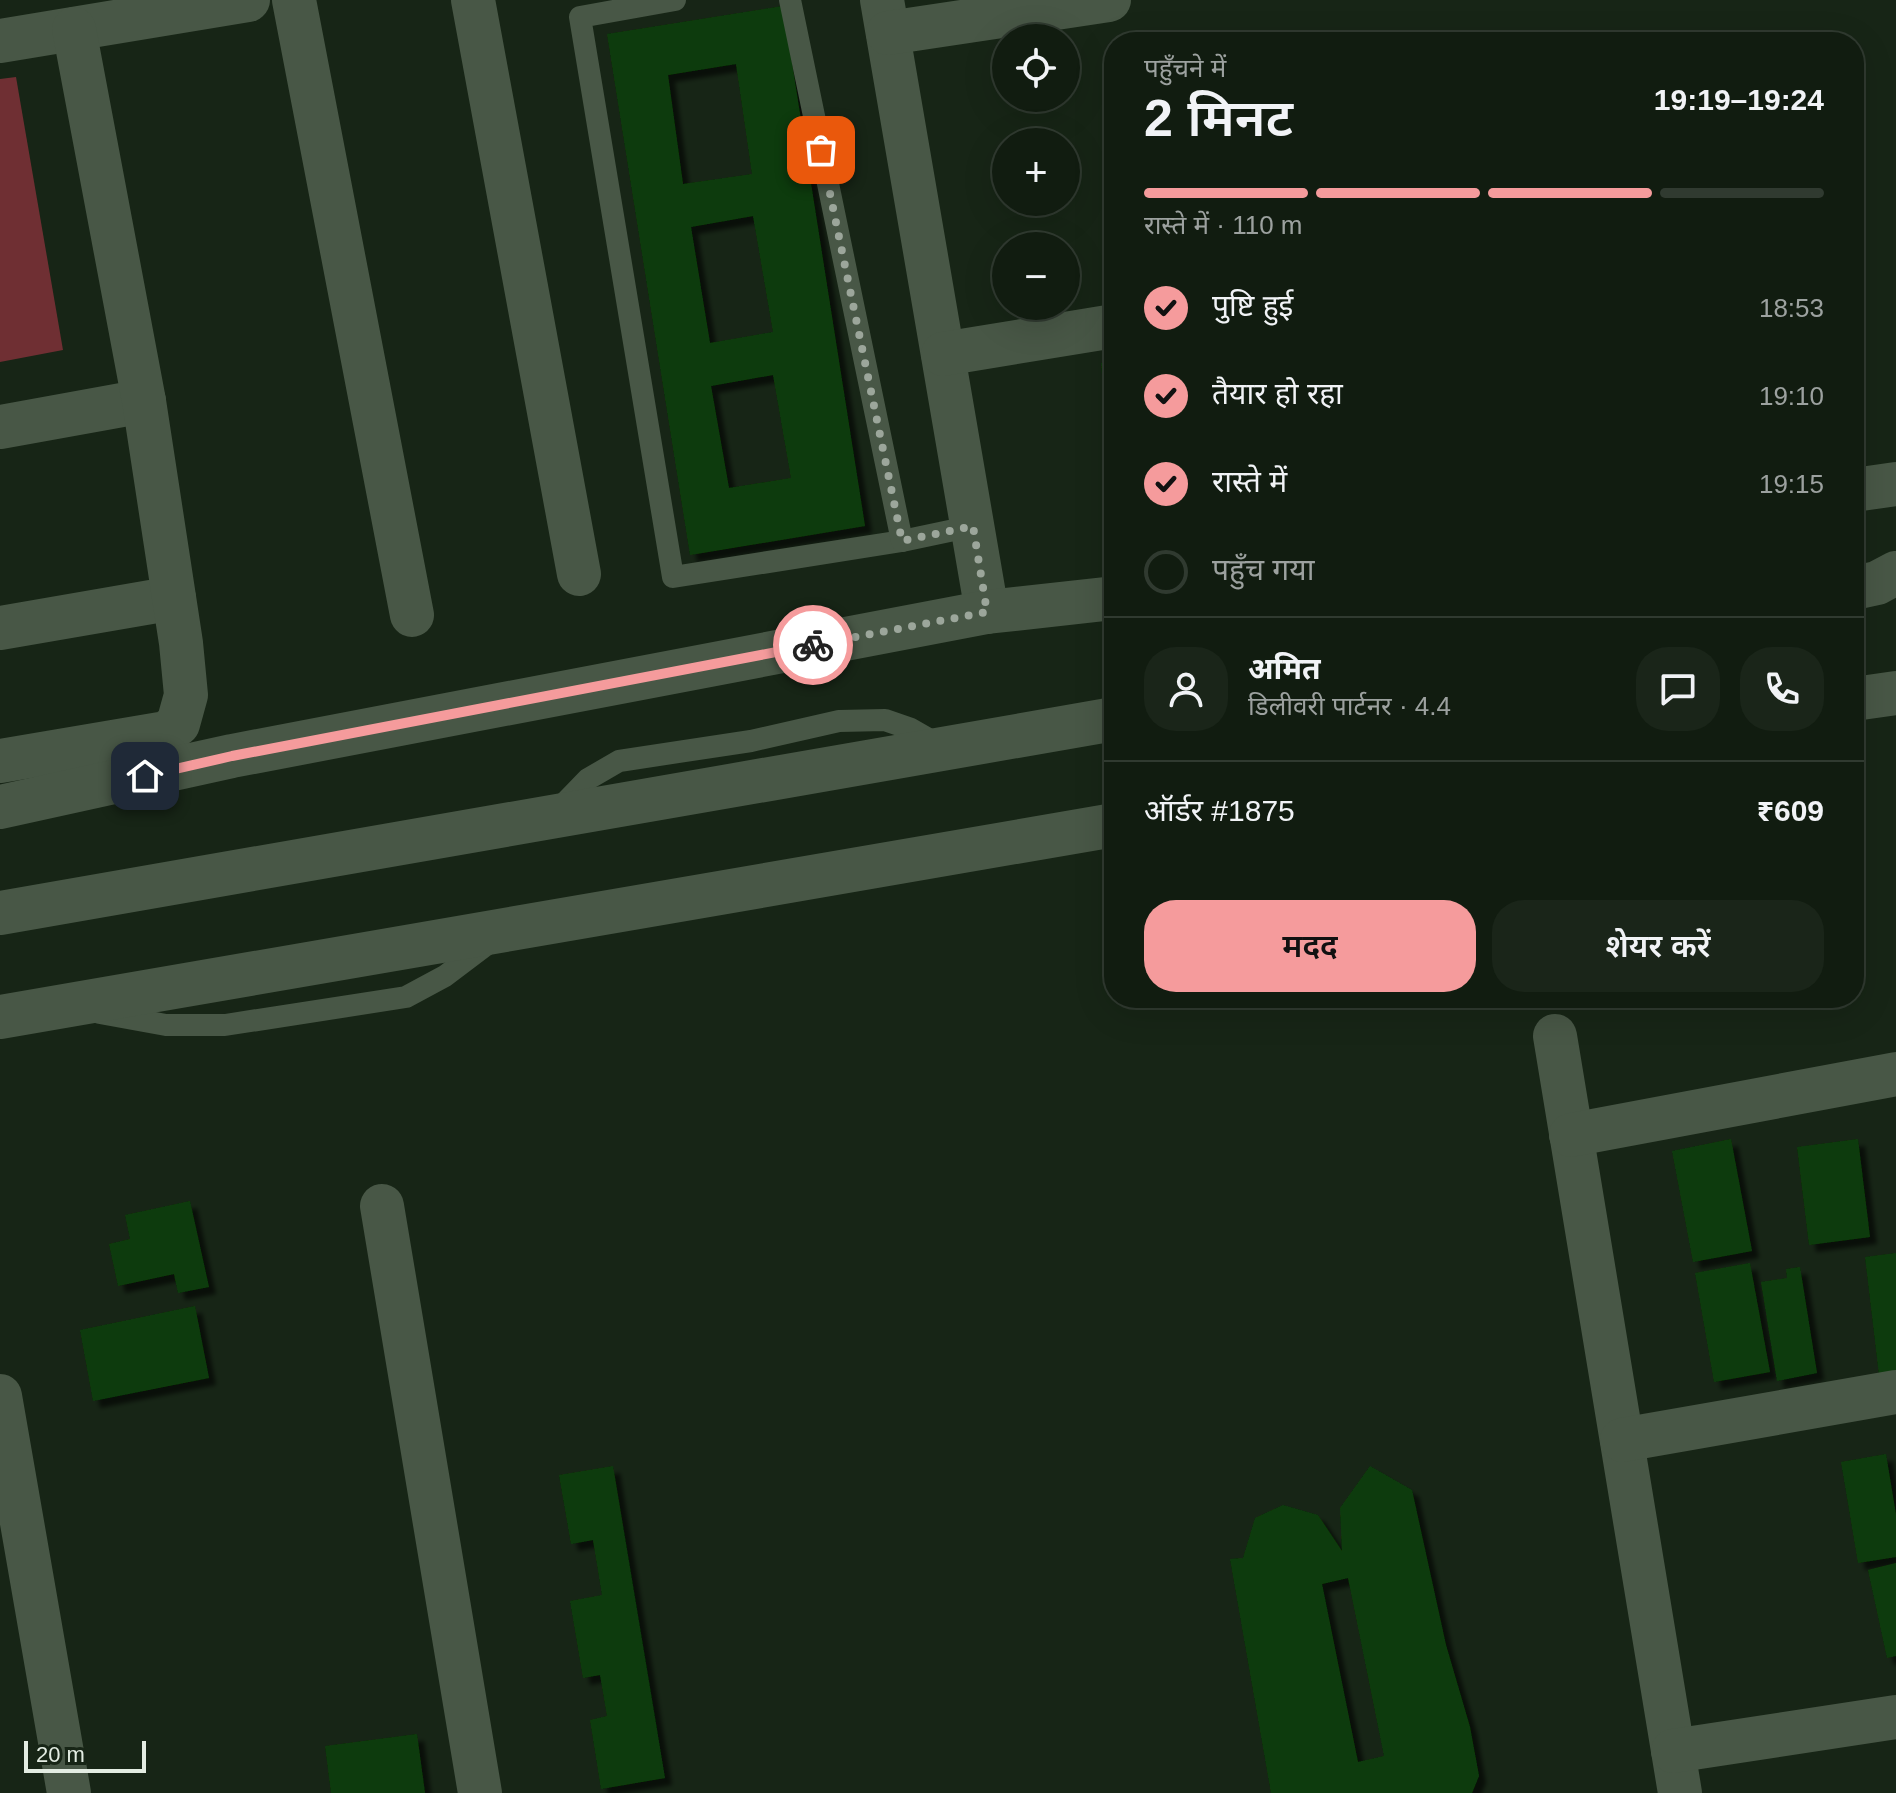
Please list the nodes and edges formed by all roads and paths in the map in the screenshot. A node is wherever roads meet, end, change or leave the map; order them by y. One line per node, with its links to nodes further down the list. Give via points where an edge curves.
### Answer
1 (248, 0): 9 (street)
2 (294, 0): 25 (street)
3 (473, 0): 20 (street)
4 (675, 0): 7 (lane)
5 (790, 0): 18 (lane)
6 (1109, 0): 8 (street)
7 (578, 9): 18 (lane, via 673,577)
8 (885, 16): 12 (street)
9 (74, 29): 10 (street); 13 (street)
10 (0, 41)
11 (1104, 328): 12 (street)
12 (943, 354): 17 (street)
13 (144, 401): 14 (street); 22 (street)
14 (0, 427)
15 (1896, 484): 16 (street)
16 (1864, 489)
17 (973, 526): 18 (lane); 24 (street)
18 (902, 541)
19 (1896, 573): 21 (street)
20 (579, 574)
21 (1864, 586)
22 (174, 598): 26 (street); 30 (street, via 186,695 178,724 150,737)
23 (1104, 599): 24 (street)
24 (987, 612): 31 (street, via 232,756)
25 (412, 615)
26 (0, 628)
27 (1896, 693): 28 (street)
28 (1864, 698)
29 (1104, 721): 33 (street)
30 (0, 761)
31 (0, 807)
32 (1104, 827): 34 (street)
33 (0, 913)
34 (0, 1017)
35 (1555, 1036): 37 (street)
36 (1896, 1074): 37 (street)
37 (1571, 1135): 41 (street)
38 (382, 1206): 45 (street)
39 (1896, 1392): 41 (street)
40 (0, 1396): 44 (street)
41 (1622, 1440): 43 (street)
42 (1896, 1717): 43 (street)
43 (1676, 1772)
44 (69, 1793)
45 (480, 1793)

